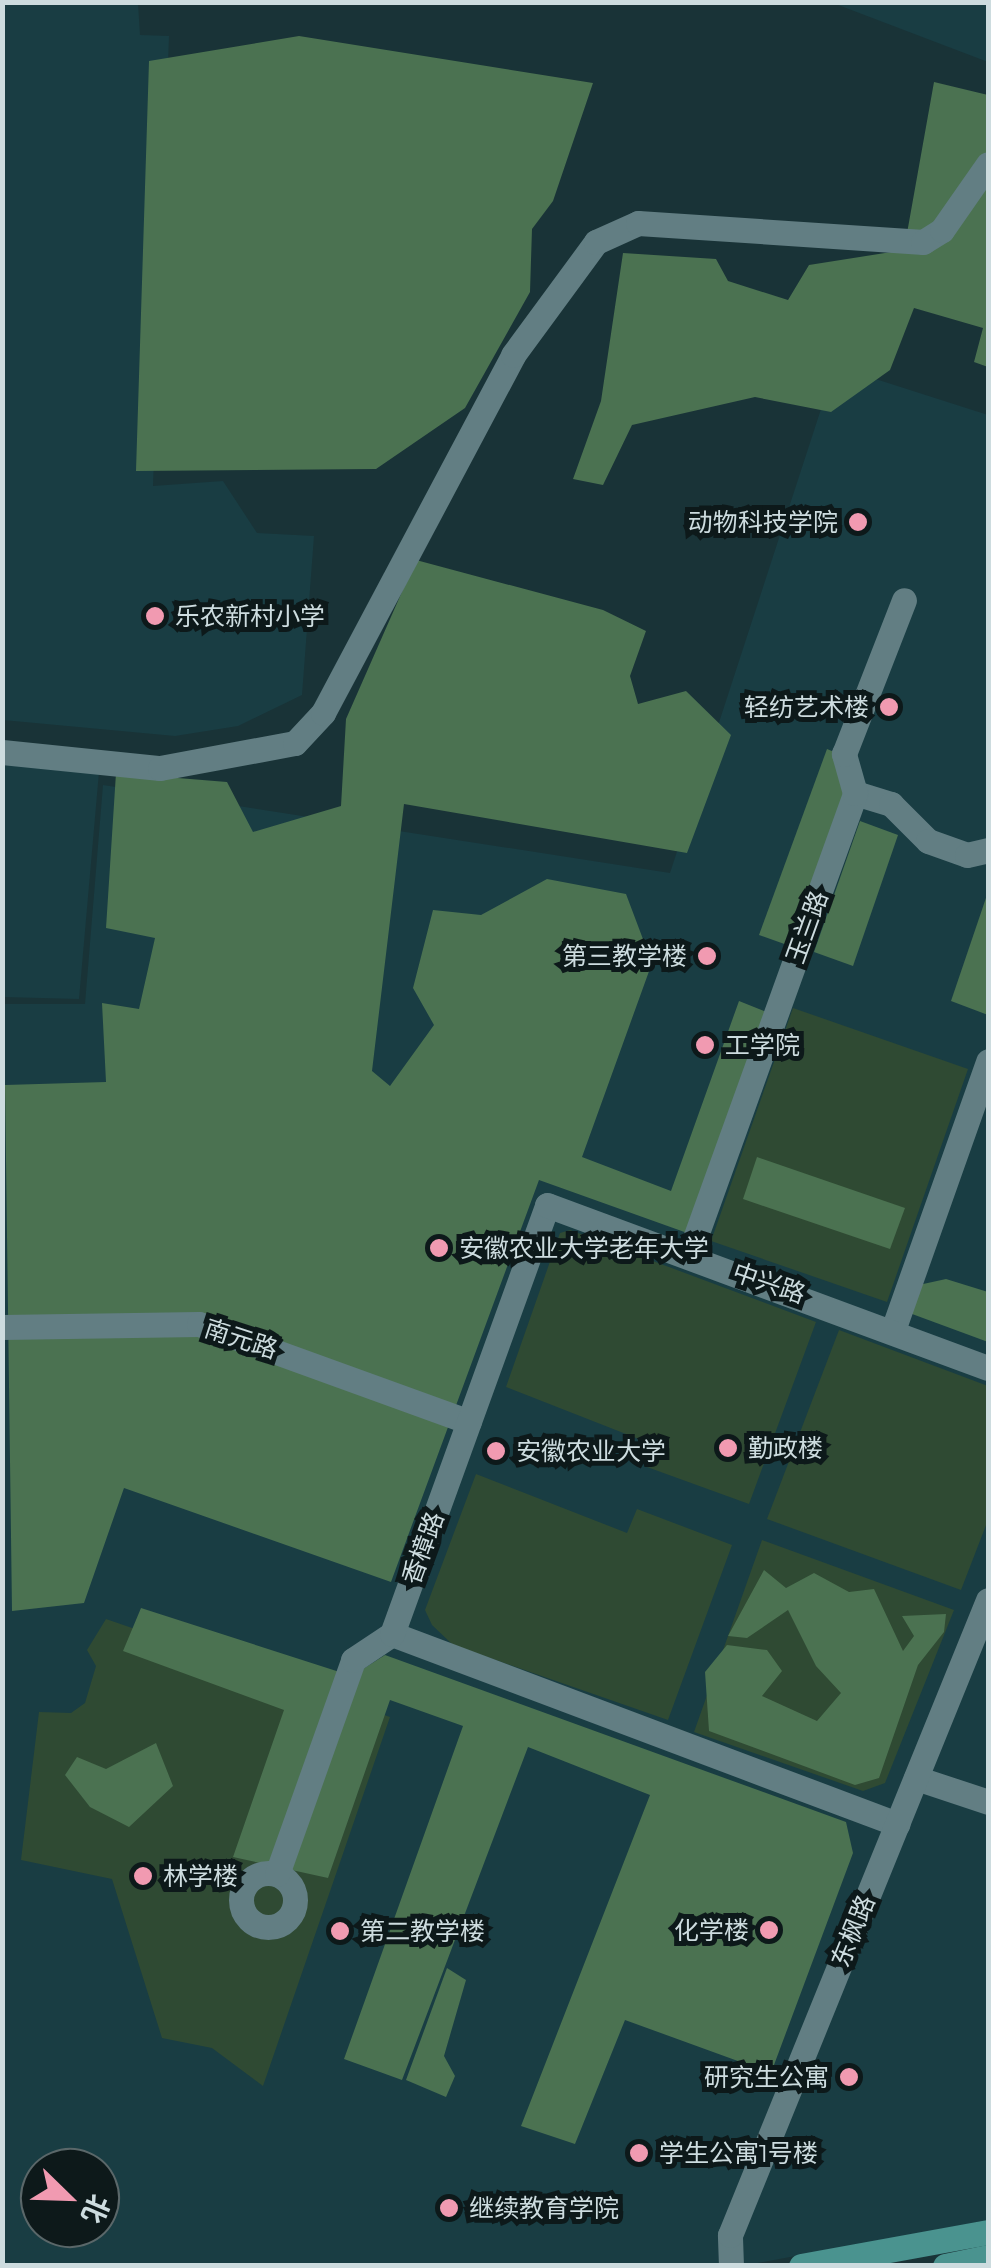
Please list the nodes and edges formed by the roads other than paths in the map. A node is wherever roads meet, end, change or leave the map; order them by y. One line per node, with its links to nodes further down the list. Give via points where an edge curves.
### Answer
1 (988, 164): 3 (street, via 942,230 923,242 638,223 596,242 514,355 323,713 295,743 160,768)
2 (904, 600): 4 (street, 玉兰路, via 844,754)
3 (2, 752)
4 (855, 793): 5 (street, via 890,804 928,841 967,855); 8 (street, 玉兰路)
5 (988, 850)
6 (988, 1061): 10 (street)
7 (547, 1204): 8 (street, 中兴路); 12 (street, 香樟路)
8 (689, 1255): 10 (street, 中兴路)
9 (2, 1327): 12 (street, 南元路, via 199,1324)
10 (893, 1330): 11 (street, 中兴路)
11 (988, 1368)
12 (468, 1422): 14 (street, 香樟路)
13 (988, 1600): 15 (street, 东枫路)
14 (392, 1634): 17 (street); 18 (street, via 353,1660)
15 (916, 1778): 16 (street); 17 (street, 东枫路)
16 (988, 1802)
17 (897, 1824): 21 (street, 东枫路, via 730,2235)
18 (277, 1874)
19 (988, 2232): 22 (main road)
20 (988, 2258): 23 (main road)
21 (731, 2266)
22 (801, 2266)
23 (945, 2266)

